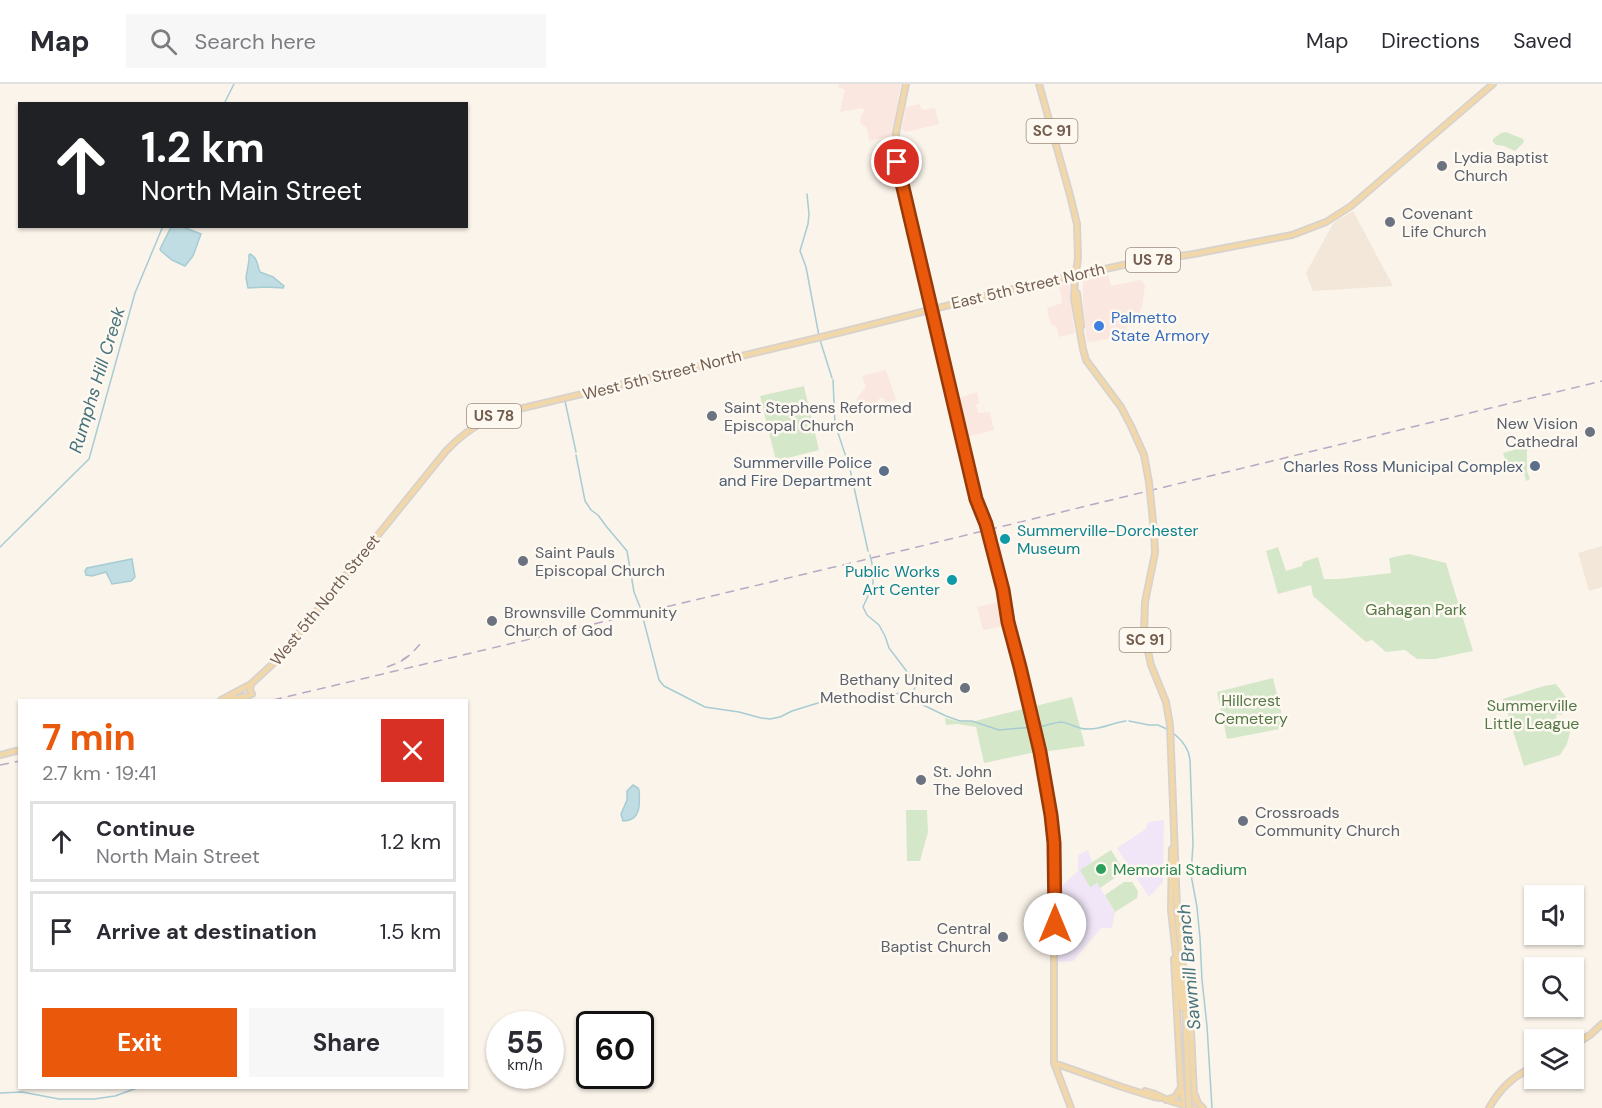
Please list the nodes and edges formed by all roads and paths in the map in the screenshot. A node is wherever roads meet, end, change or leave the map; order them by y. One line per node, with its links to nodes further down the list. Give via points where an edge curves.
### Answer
1 (906, 84): 5 (main road, via 896,129 896,154)
2 (1039, 84): 4 (main road, SC 91, via 1077,224)
3 (1493, 84): 4 (main road, East 5th Street North / US 78, via 1351,206 1314,227 1281,237)
4 (1076, 275): 5 (main road, East 5th Street North / US 78); 12 (main road, SC 91, bridge, via 1076,314 1086,360 1131,426 1144,455 1149,482 1155,553 1145,602 1144,633 1170,725)
5 (932, 308): 6 (main road, West 5th Street North / US 78, via 497,415 457,440); 16 (main road, via 1038,739 1053,827)
6 (417, 486): 7 (main road, West 5th North Street / US 78, via 278,660)
7 (251, 684): 8 (main road, West 5th North Street / US 78); 9 (main road, via 250,695)
8 (223, 699)
9 (233, 699)
10 (18, 750): 11 (main road)
11 (0, 755)
12 (1174, 840): 13 (main road, SC 91); 18 (main road, SC 91, via 1171,910 1181,991)
13 (1184, 976): 18 (main road, SC 91); 19 (main road)
14 (1602, 1024): 15 (main road)
15 (1584, 1039)
16 (1054, 1063): 20 (main road); 22 (main road)
17 (1524, 1072): 27 (main road, via 1513,1078)
18 (1185, 1084): 20 (main road, via 1178,1094); 24 (main road, SC 91, bridge)
19 (1194, 1094): 24 (main road); 26 (main road)
20 (1164, 1099): 21 (main road)
21 (1176, 1103): 23 (main road); 24 (main road)
22 (1071, 1108)
23 (1180, 1108)
24 (1188, 1108): 25 (main road)
25 (1195, 1108)
26 (1203, 1108)
27 (1488, 1108)

